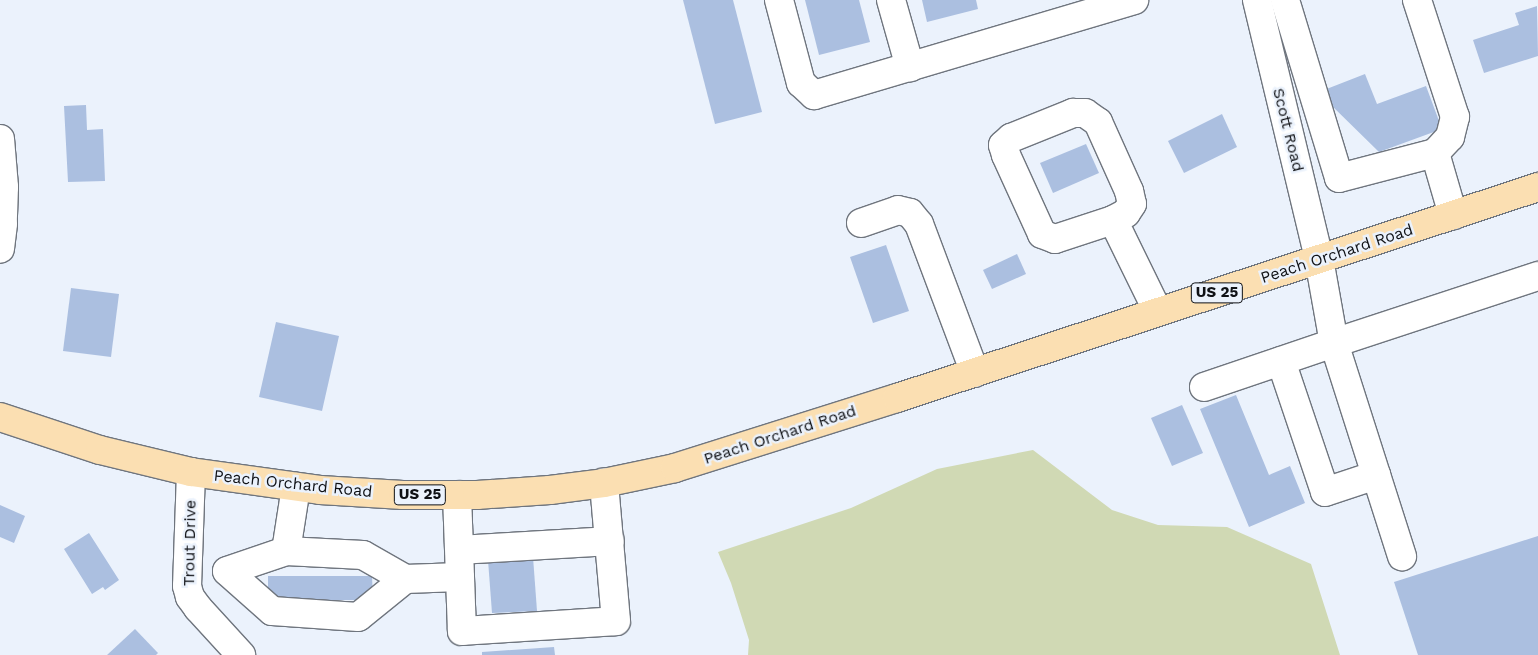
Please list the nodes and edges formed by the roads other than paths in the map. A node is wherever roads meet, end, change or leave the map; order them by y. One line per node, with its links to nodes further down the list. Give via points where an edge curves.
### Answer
1 (780, 0): 9 (street, via 801,83 814,95)
2 (891, 0): 9 (street)
3 (1134, 0): 9 (street)
4 (1257, 0): 8 (street, Scott Road)
5 (1285, 0): 7 (street)
6 (1417, 0): 11 (street, via 1455,117 1450,137)
7 (1301, 57): 8 (street); 11 (street, via 1339,178)
8 (1272, 66): 17 (street, Scott Road)
9 (910, 67)
10 (0, 139): 16 (street, via 4,186)
11 (1434, 153): 13 (street)
12 (1538, 187): 13 (main road, Peach Orchard Road / US 25)
13 (1453, 215): 17 (main road, Peach Orchard Road / US 25)
14 (1113, 220): 14 (street, via 1126,213 1132,204 1131,197 1098,122 1085,113 1064,116 1011,138 1004,145 1009,164 1042,234 1055,239); 19 (street)
15 (861, 223): 22 (street, via 898,210 910,214 918,224)
16 (0, 248)
17 (1319, 259): 19 (main road, Peach Orchard Road / US 25); 20 (street, Scott Road)
18 (1538, 276): 20 (street)
19 (1158, 312): 22 (main road, Peach Orchard Road / US 25)
20 (1334, 343): 21 (street); 26 (street, Scott Road)
21 (1281, 361): 23 (street); 26 (street, via 1325,492)
22 (975, 373): 27 (main road, Peach Orchard Road / US 25, via 675,468)
23 (1204, 387)
24 (0, 417): 25 (main road, Peach Orchard Road / US 25, via 100,450)
25 (191, 472): 28 (main road, Peach Orchard Road / US 25); 34 (street, Trout Drive)
26 (1376, 475): 33 (street, Scott Road)
27 (604, 483): 29 (main road, Peach Orchard Road / US 25, via 550,490); 30 (street)
28 (296, 487): 29 (main road, Peach Orchard Road / US 25, via 403,495); 32 (street)
29 (457, 495): 31 (street)
30 (610, 541): 31 (street); 36 (street, via 616,621 462,630)
31 (460, 550): 36 (street)
32 (286, 551): 35 (street); 37 (street, via 363,556)
33 (1402, 556)
34 (186, 568): 35 (street); 38 (street, Trout Drive, via 190,597)
35 (227, 571): 37 (street, via 272,610 358,617)
36 (460, 578): 37 (street)
37 (405, 579)
38 (241, 655)

